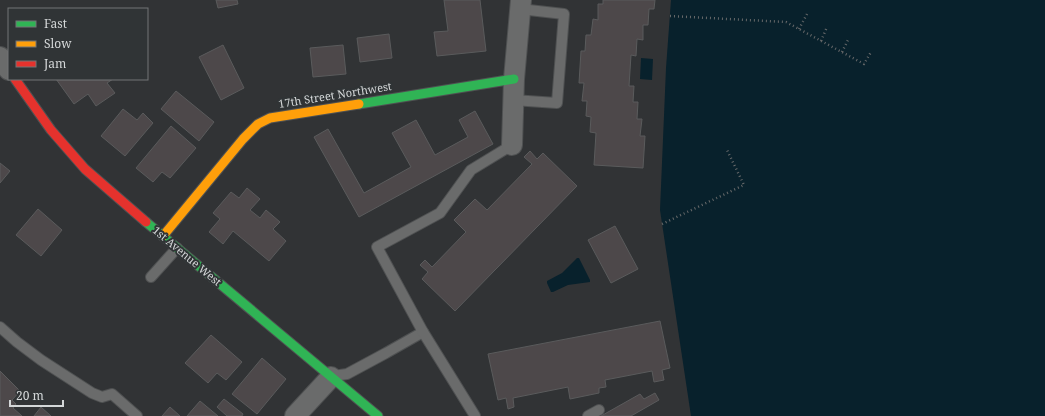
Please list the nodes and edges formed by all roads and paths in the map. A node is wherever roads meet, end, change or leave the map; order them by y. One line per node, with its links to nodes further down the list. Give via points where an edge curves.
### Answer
1 (520, 5): 12 (street); 14 (lane, via 564,14 557,103)
2 (807, 14): 5 (path)
3 (670, 16): 5 (path, via 786,22)
4 (827, 27): 7 (path)
5 (800, 29): 7 (path)
6 (849, 38): 8 (path)
7 (821, 41): 8 (path)
8 (842, 52): 9 (path, via 864,64)
9 (871, 52)
10 (0, 57): 11 (street)
11 (8, 69)
12 (514, 79): 14 (street); 18 (street, 17th Street Northwest, via 270,118 258,124 243,139)
13 (16, 80): 18 (street, 1st Avenue West, via 51,130 85,169)
14 (513, 100): 15 (street)
15 (512, 145): 22 (lane, via 471,170 440,213 377,248)
16 (727, 150): 17 (path, via 744,185)
17 (662, 224)
18 (163, 236): 19 (street, 1st Avenue West)
19 (177, 248): 20 (lane); 23 (street, 1st Avenue West)
20 (151, 277)
21 (0, 327): 25 (lane, via 62,374 92,393 102,397 112,394)
22 (423, 332): 23 (lane, via 347,374); 28 (lane)
23 (331, 377): 26 (street); 27 (street, 1st Avenue West)
24 (599, 410): 29 (lane)
25 (137, 416)
26 (295, 416)
27 (378, 416)
28 (475, 416)
29 (588, 416)

